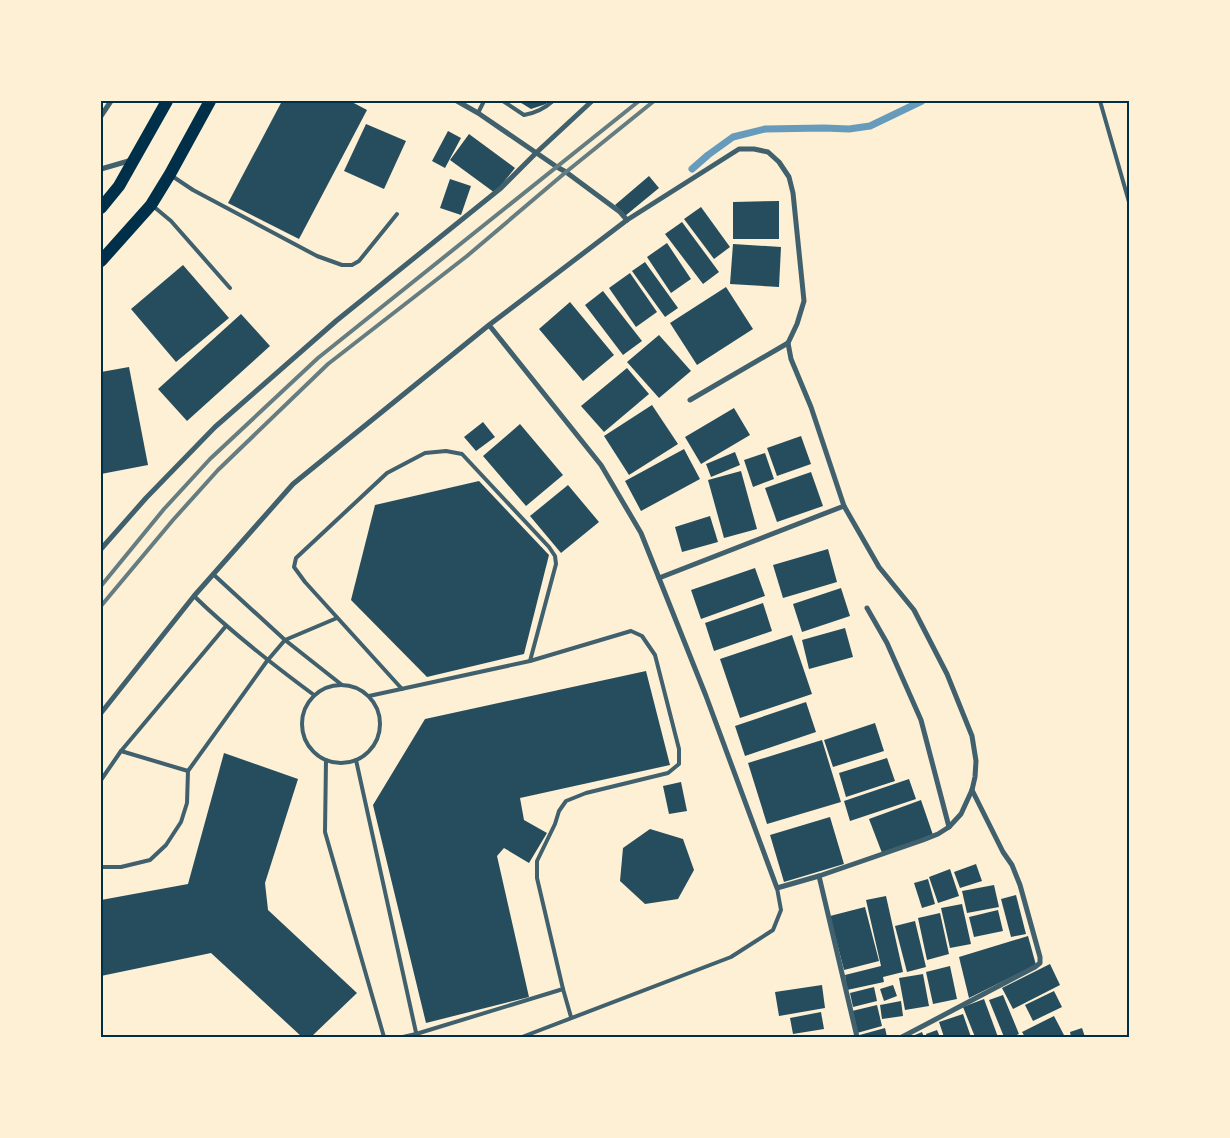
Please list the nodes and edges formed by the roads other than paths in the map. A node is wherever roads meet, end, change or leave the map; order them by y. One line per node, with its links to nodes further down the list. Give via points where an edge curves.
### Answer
1 (111, 101): 11 (street)
2 (167, 101): 13 (main road)
3 (210, 101): 15 (main road)
4 (457, 101): 10 (street)
5 (484, 101): 10 (lane)
6 (503, 101): 7 (lane, via 524,115 545,108)
7 (553, 101)
8 (592, 101): 12 (street)
9 (1100, 101): 16 (lane)
10 (478, 113): 12 (street)
11 (101, 116)
12 (537, 152): 20 (street); 27 (street, via 502,188 336,321 215,427)
13 (135, 159): 14 (street); 18 (main road)
14 (101, 169)
15 (170, 174): 17 (main road); 19 (lane, via 193,190 317,256 342,265 359,261)
16 (1129, 202)
17 (151, 205): 21 (main road); 22 (lane, via 171,221)
18 (101, 208)
19 (397, 214)
20 (627, 220): 23 (street); 24 (street, via 739,149 768,152 789,177 793,193 804,301 798,324)
21 (101, 261)
22 (230, 288)
23 (489, 325): 28 (street, via 294,484); 29 (street, via 601,466 640,533)
24 (788, 343): 25 (street); 26 (street, via 791,360 811,407)
25 (690, 400)
26 (844, 506): 29 (street); 47 (street, via 879,567 914,610 947,674 972,736 976,761)
27 (101, 549)
28 (213, 574): 30 (street); 34 (lane)
29 (659, 578): 51 (street)
30 (194, 596): 33 (lane); 41 (street)
31 (867, 608): 48 (street, via 887,643 921,720)
32 (337, 618): 34 (lane); 36 (lane, via 294,567 296,558 388,473 425,453 446,451 462,454 555,556 556,564); 38 (lane)
33 (226, 626): 35 (lane); 42 (lane)
34 (285, 640): 35 (lane); 37 (lane)
35 (267, 661): 39 (lane); 45 (lane)
36 (530, 661): 38 (lane); 52 (lane, via 631,631 642,636 655,654 679,749 679,764 668,773 586,793 566,801 559,811 537,861 537,878)
37 (342, 685): 39 (lane, via 327,688); 40 (lane, via 356,688)
38 (402, 689): 40 (lane)
39 (314, 696): 43 (lane, via 305,708 302,724 305,739 313,752)
40 (369, 696): 44 (lane, via 377,709 380,724 377,739 369,751)
41 (101, 713)
42 (121, 751): 45 (lane); 46 (lane)
43 (326, 760): 44 (lane, via 341,763); 55 (lane, via 326,832)
44 (356, 760): 54 (lane)
45 (188, 770): 49 (lane, via 187,803 181,822 166,845 150,860 121,867)
46 (101, 780)
47 (972, 790): 48 (street, via 961,814); 59 (street, via 1020,885 1040,963)
48 (949, 827): 50 (street, via 923,840)
49 (101, 867)
50 (819, 876): 51 (street); 58 (street)
51 (777, 888): 53 (lane, via 781,910 773,930 732,957)
52 (563, 989): 53 (lane); 54 (lane)
53 (571, 1017): 57 (lane)
54 (417, 1035): 56 (lane)
55 (384, 1037)
56 (403, 1037)
57 (522, 1037)
58 (857, 1037)
59 (902, 1037)

